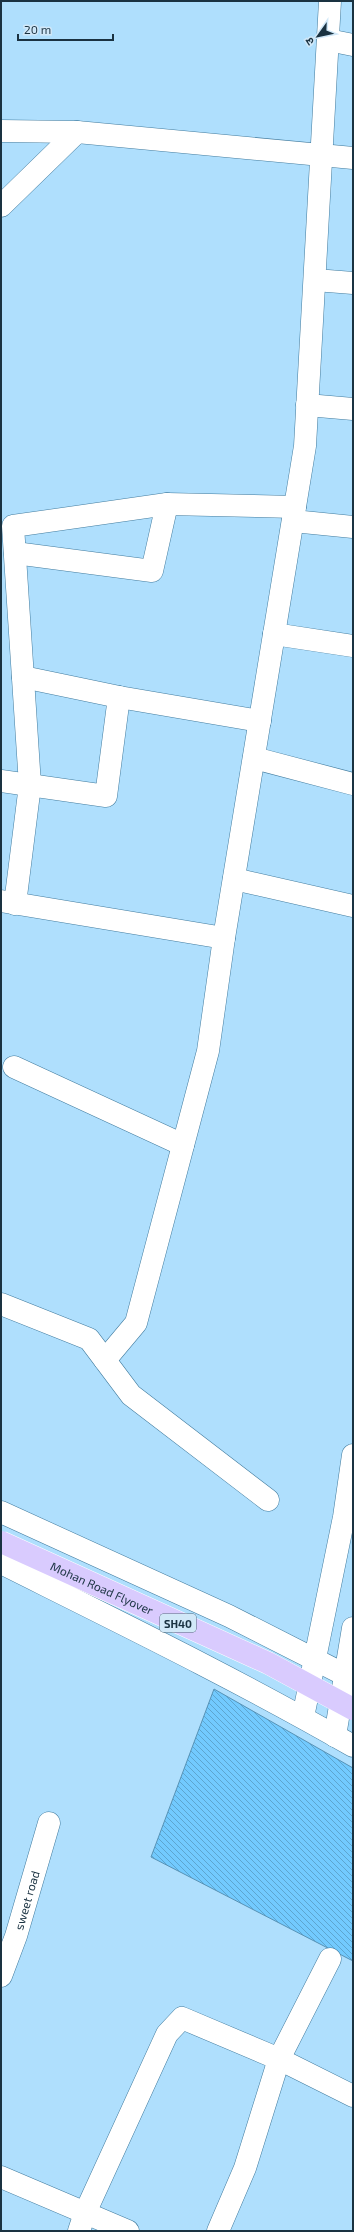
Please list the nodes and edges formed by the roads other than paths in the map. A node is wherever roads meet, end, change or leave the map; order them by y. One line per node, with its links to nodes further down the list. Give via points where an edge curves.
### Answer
1 (330, 1): 2 (street)
2 (328, 40): 3 (street); 6 (street)
3 (353, 45)
4 (1, 131): 5 (street)
5 (78, 132): 6 (street); 8 (street)
6 (321, 154): 7 (street); 9 (street)
7 (353, 158)
8 (1, 206)
9 (315, 280): 10 (street); 11 (street)
10 (353, 283)
11 (307, 405): 12 (street); 14 (street, via 305,446)
12 (353, 409)
13 (166, 504): 14 (street); 16 (street, via 13,526); 16 (street, via 152,571)
14 (294, 514): 15 (street); 17 (street)
15 (353, 527)
16 (15, 553): 19 (street)
17 (274, 634): 18 (street); 21 (street)
18 (353, 646)
19 (23, 678): 20 (street); 25 (street)
20 (119, 697): 21 (street); 25 (street, via 106,796)
21 (260, 721): 22 (street)
22 (254, 758): 24 (street); 26 (street)
23 (1, 781): 25 (street)
24 (353, 784)
25 (30, 785): 27 (street)
26 (234, 879): 28 (street); 29 (street)
27 (8, 903): 29 (street)
28 (353, 906)
29 (224, 938): 31 (street, via 208,1051)
30 (14, 1066): 31 (street)
31 (183, 1145): 33 (street, via 136,1323)
32 (1, 1304): 33 (street, via 89,1339)
33 (105, 1360): 35 (street, via 131,1395)
34 (353, 1455): 40 (street, via 344,1517)
35 (268, 1500)
36 (1, 1512): 40 (street)
37 (1, 1542): 42 (main road, Mohan Road Flyover / SH40, bridge, via 268,1663)
38 (1, 1563): 43 (street)
39 (353, 1628): 41 (street)
40 (316, 1659): 41 (street); 43 (street)
41 (349, 1676): 44 (street)
42 (353, 1709)
43 (303, 1717): 44 (street)
44 (344, 1741)
45 (50, 1823): 47 (street, sweet road, via 16,1936)
46 (330, 1959): 48 (street)
47 (1, 1976)
48 (279, 2059): 49 (street); 51 (street, via 182,2018 167,2034); 53 (street, via 245,2168)
49 (353, 2096)
50 (1, 2177): 51 (street)
51 (82, 2222): 52 (street)
52 (128, 2231)
53 (218, 2231)

